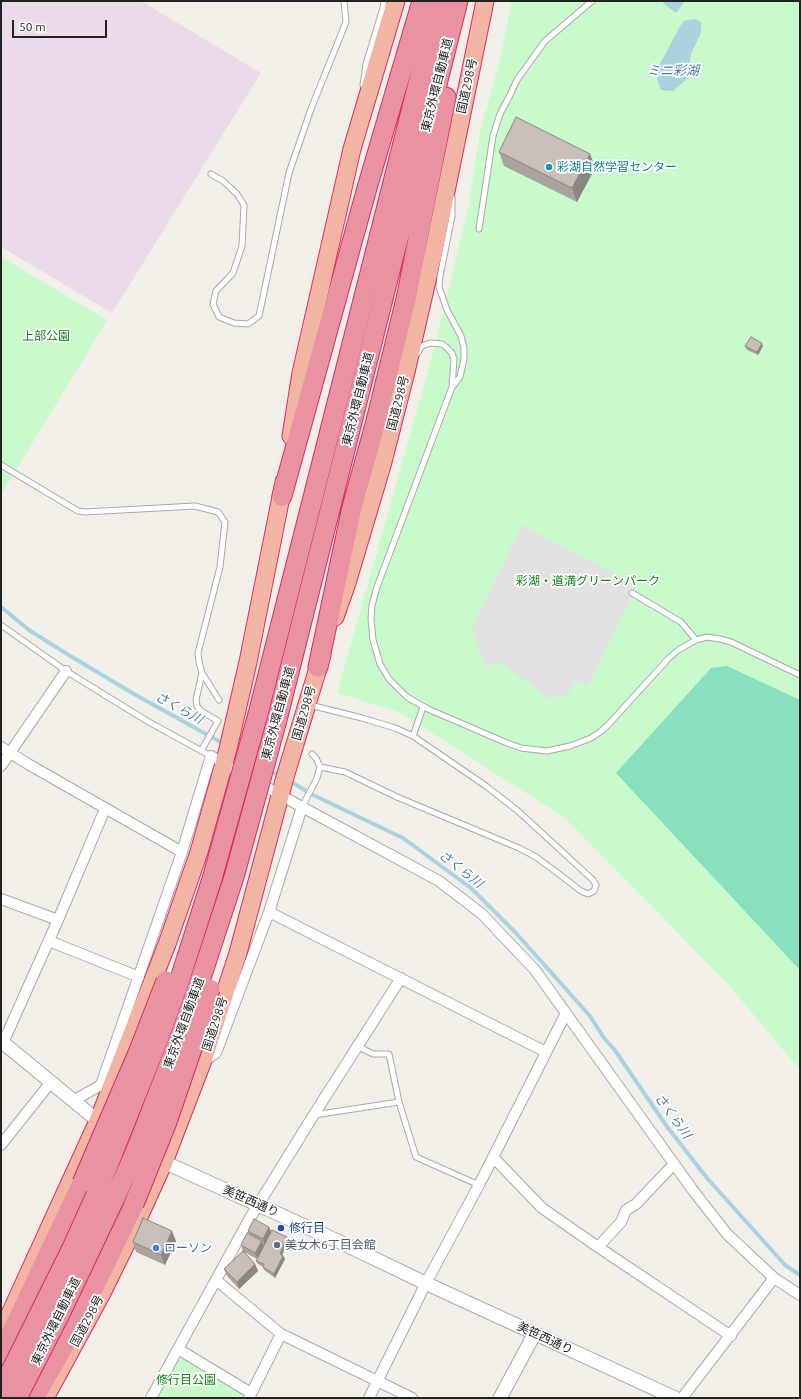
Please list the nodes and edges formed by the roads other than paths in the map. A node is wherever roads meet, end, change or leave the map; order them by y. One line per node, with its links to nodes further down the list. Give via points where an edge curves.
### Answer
1 (344, 1): 14 (lane, via 346,22 289,173 259,316 248,324 234,323 219,317 214,304 216,291 233,274 242,246 244,205 237,194)
2 (384, 1): 10 (lane)
3 (396, 1): 12 (highway)
4 (422, 1): 21 (highway, via 394,92)
5 (439, 1): 43 (highway, 東京外環自動車道, bridge)
6 (458, 1): 45 (highway, 東京外環自動車道, bridge, via 279,712)
7 (462, 1): 25 (highway, via 444,112 406,299 352,507)
8 (485, 1): 13 (highway, 国道298号)
9 (592, 1): 17 (lane, via 545,41 518,80 500,114 493,136)
10 (362, 87)
11 (360, 103): 12 (lane)
12 (352, 149): 21 (highway, via 301,373)
13 (454, 149): 15 (lane); 18 (highway, 国道298号)
14 (211, 174)
15 (453, 186)
16 (453, 194): 19 (lane, via 452,216 439,287 464,348 460,377)
17 (479, 229)
18 (406, 372): 19 (lane, via 422,346 430,343 442,344 452,353 454,359); 25 (highway, 国道298号, via 363,533)
19 (452, 387): 31 (lane, via 372,605 372,640 383,670 398,689)
20 (1, 465): 27 (lane, via 78,511 195,506 218,512 225,522 220,567 198,653)
21 (282, 496): 35 (highway, via 248,662)
22 (632, 593): 24 (lane, via 681,622)
23 (1, 625): 26 (lane)
24 (696, 640): 28 (lane, via 707,637 731,642); 31 (lane, via 668,658 600,732 570,746 547,751 521,748)
25 (318, 667): 30 (highway, 国道298号)
26 (66, 671): 34 (lane); 36 (street)
27 (202, 673): 29 (lane); 34 (lane, via 197,706 218,721)
28 (800, 675)
29 (219, 700)
30 (307, 705): 32 (lane, via 362,718); 40 (highway, 国道298号)
31 (423, 707): 32 (lane)
32 (412, 736): 39 (lane, via 518,811 593,880 596,884 594,891 588,894 581,891 519,848 397,797 345,772)
33 (1, 747): 36 (street)
34 (201, 751): 35 (lane)
35 (223, 752): 40 (street); 44 (street); 61 (highway, via 198,852 167,944)
36 (10, 753): 38 (street); 42 (street)
37 (312, 754): 39 (lane)
38 (1, 766)
39 (320, 767): 41 (lane)
40 (283, 787): 41 (street); 56 (highway, 国道298号, via 238,953)
41 (303, 804): 47 (street); 52 (street, via 439,881 482,914 535,970)
42 (105, 809): 44 (street); 48 (street)
43 (227, 828): 78 (highway, bridge, via 138,1053 82,1183); 80 (highway, 東京外環自動車道, bridge, via 179,982 128,1117 72,1248)
44 (182, 852): 50 (street)
45 (234, 877): 82 (highway, 東京外環自動車道, bridge, via 199,984 136,1150 83,1267); 83 (highway, bridge, via 211,985 164,1129 134,1204 101,1273)
46 (1, 899): 48 (street)
47 (269, 912): 51 (street); 56 (street, via 216,1053)
48 (58, 920): 49 (street)
49 (48, 941): 50 (street); 53 (street)
50 (139, 977): 58 (street, via 101,1085)
51 (401, 978): 54 (street); 55 (street)
52 (566, 1013): 55 (street); 65 (street)
53 (2, 1042): 57 (street, 美笹西通り)
54 (357, 1046): 59 (lane, via 373,1054 389,1054); 60 (street)
55 (546, 1052): 63 (street)
56 (202, 1063): 64 (highway, 国道298号)
57 (51, 1082): 58 (street, 美笹西通り); 62 (street)
58 (73, 1101): 61 (street, 美笹西通り)
59 (400, 1102): 60 (lane); 66 (lane, via 416,1158)
60 (312, 1116): 67 (street)
61 (98, 1121): 64 (street, 美笹西通り); 74 (highway)
62 (1, 1145)
63 (493, 1157): 66 (street); 68 (street, via 542,1208)
64 (164, 1162): 67 (street, 美笹西通り); 84 (highway, 国道298号, via 101,1295)
65 (674, 1164): 68 (street, via 636,1204 626,1210 621,1222); 69 (street, via 728,1234)
66 (479, 1184): 71 (street)
67 (258, 1204): 70 (street); 71 (street, 美笹西通り)
68 (598, 1248): 76 (street)
69 (774, 1278): 72 (street); 76 (street)
70 (216, 1280): 75 (street); 77 (street)
71 (426, 1283): 73 (street, 美笹西通り); 79 (street)
72 (800, 1295)
73 (534, 1332): 88 (street); 89 (street, 美笹西通り)
74 (1, 1334)
75 (281, 1334): 79 (street); 81 (street)
76 (731, 1336): 90 (street)
77 (178, 1349): 81 (street); 85 (street)
78 (1, 1355)
79 (378, 1381): 86 (street); 87 (street)
80 (1, 1390)
81 (250, 1396)
82 (17, 1398)
83 (34, 1398)
84 (45, 1398)
85 (151, 1398)
86 (369, 1398)
87 (412, 1398)
88 (500, 1398)
89 (675, 1398)
90 (682, 1398)

